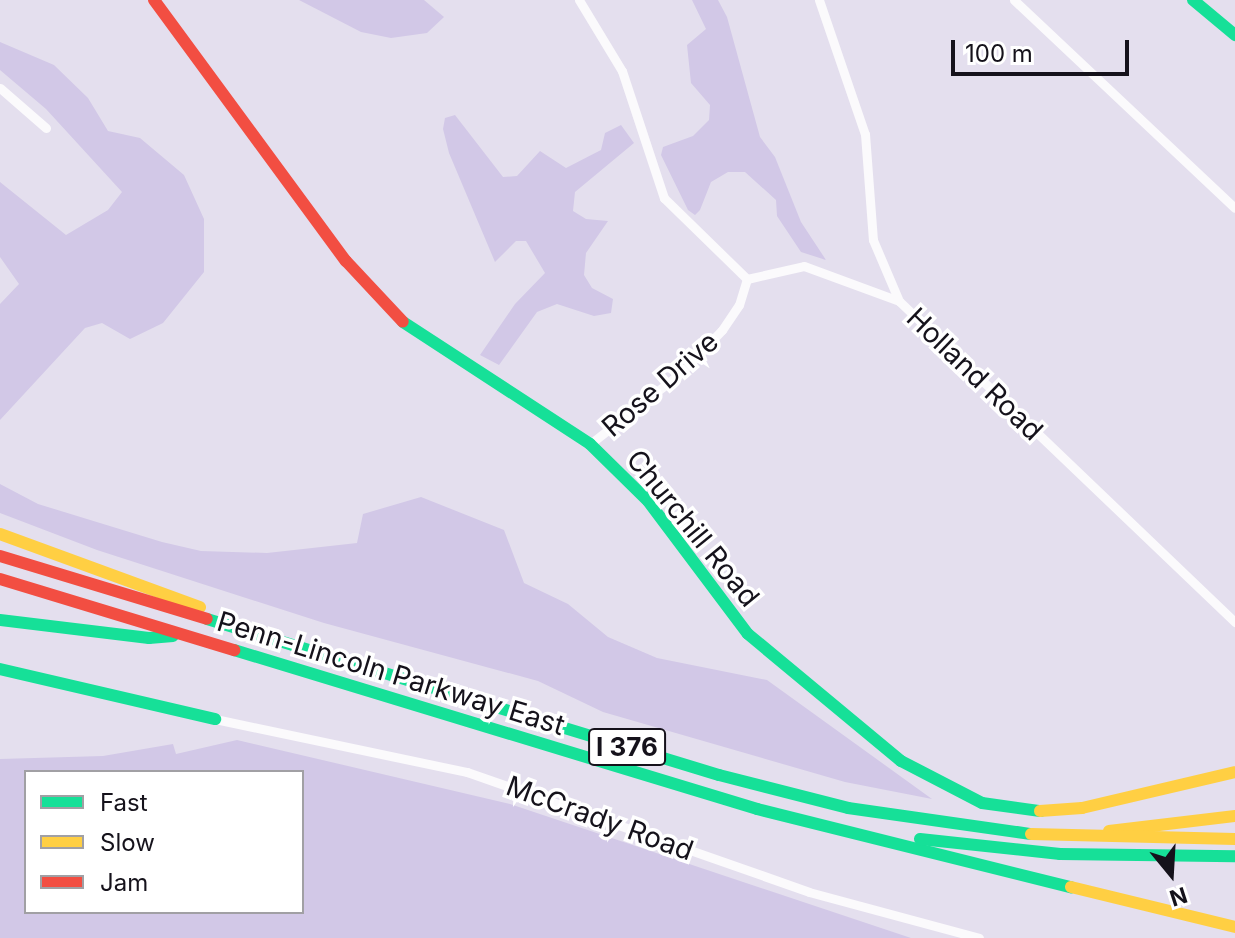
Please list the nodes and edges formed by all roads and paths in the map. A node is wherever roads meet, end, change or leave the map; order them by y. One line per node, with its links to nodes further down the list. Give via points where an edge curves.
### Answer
1 (154, 0): 12 (main road, Churchill Road, via 346,261 405,324)
2 (579, 0): 10 (street, via 622,71 664,198)
3 (819, 0): 11 (street, via 865,134 873,240)
4 (1014, 0): 9 (street)
5 (1193, 0): 6 (main road)
6 (1235, 35)
7 (0, 88): 8 (street)
8 (46, 128)
9 (1235, 208)
10 (747, 279): 11 (street, Holland Road, via 804,266); 12 (street, Rose Drive, via 739,305 722,330 683,371)
11 (899, 301): 17 (street, Holland Road)
12 (590, 444): 22 (main road, Churchill Road, via 641,494 728,611 768,654 936,782 997,807 1057,812)
13 (0, 534): 19 (main road)
14 (0, 556): 19 (main road, Penn-Lincoln Parkway East / I 376)
15 (0, 579): 18 (main road, Penn-Lincoln Parkway East / I 376)
16 (0, 620): 18 (main road, via 149,638)
17 (1235, 622)
18 (182, 635): 24 (main road, Penn-Lincoln Parkway East / I 376, via 757,809)
19 (286, 643): 25 (main road, Penn-Lincoln Parkway East / I 376, via 762,788 917,821)
20 (0, 669): 21 (main road)
21 (215, 719): 29 (street, McCrady Road, via 467,772 809,892)
22 (1235, 772)
23 (1235, 816): 25 (main road)
24 (843, 829): 27 (main road, via 1045,853); 28 (main road, Penn-Lincoln Parkway East / I 376)
25 (1061, 837): 26 (main road, Penn-Lincoln Parkway East / I 376)
26 (1235, 839)
27 (1235, 856)
28 (1235, 927)
29 (979, 938)

